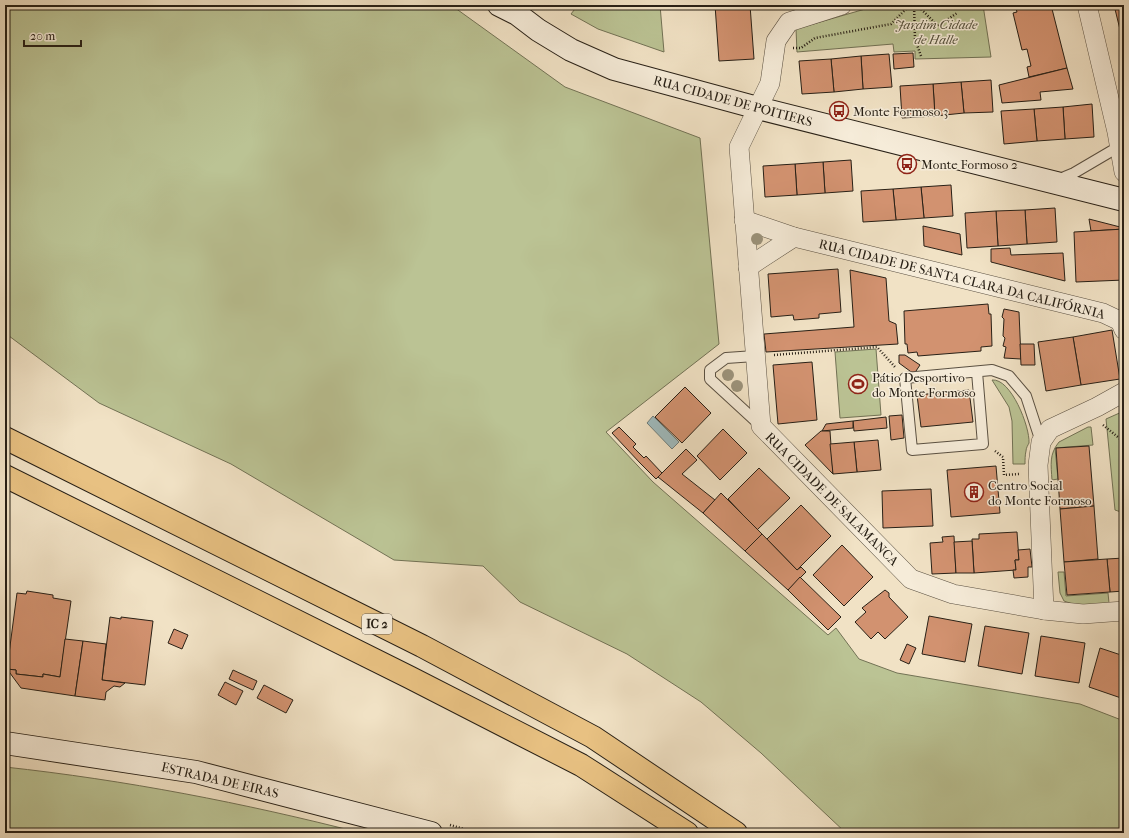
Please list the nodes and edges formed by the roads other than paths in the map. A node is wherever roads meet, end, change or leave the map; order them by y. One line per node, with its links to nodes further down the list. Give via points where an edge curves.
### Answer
1 (842, 5): 4 (street, RUA CIDADE DE SALAMANCA, via 789,22 776,41 770,83)
2 (1087, 5): 5 (street)
3 (509, 8): 4 (street, RUA CIDADE DE POITIERS, via 538,30 572,50 614,69)
4 (758, 108): 7 (street, RUA CIDADE DE POITIERS); 9 (street, RUA CIDADE DE SALAMANCA, via 738,147)
5 (1119, 139): 6 (street); 7 (lane, via 1074,173)
6 (1124, 172)
7 (1054, 182): 8 (street, RUA CIDADE DE POITIERS)
8 (1124, 200)
9 (744, 220): 10 (street, RUA CIDADE DE SANTA CLARA DA CALIFÓRNIA); 11 (street, RUA CIDADE DE SALAMANCA)
10 (794, 238): 11 (street); 12 (street, RUA CIDADE DE SANTA CLARA DA CALIFÓRNIA, via 1103,313 1120,321)
11 (748, 267): 13 (street, RUA CIDADE DE SALAMANCA)
12 (1124, 330)
13 (755, 356): 16 (street, RUA CIDADE DE SALAMANCA); 16 (lane, via 726,358 710,370 710,379)
14 (976, 372): 14 (lane, via 905,378 912,450 983,444); 18 (lane, via 992,370 1009,376 1026,396)
15 (1124, 392): 18 (street, via 1050,429)
16 (760, 426): 20 (street, RUA CIDADE DE SALAMANCA, via 910,579 954,594)
17 (5, 438): 25 (highway, IC 2, via 422,646 586,734)
18 (1041, 442): 20 (street, via 1038,465)
19 (5, 476): 24 (highway, IC 2, via 410,676 581,765)
20 (1044, 610): 21 (street, RUA CIDADE DE SALAMANCA, via 1083,614)
21 (1124, 611)
22 (5, 743): 23 (street, ESTRADA DE EIRAS, via 196,772)
23 (431, 833)
24 (687, 833)
25 (736, 833)

